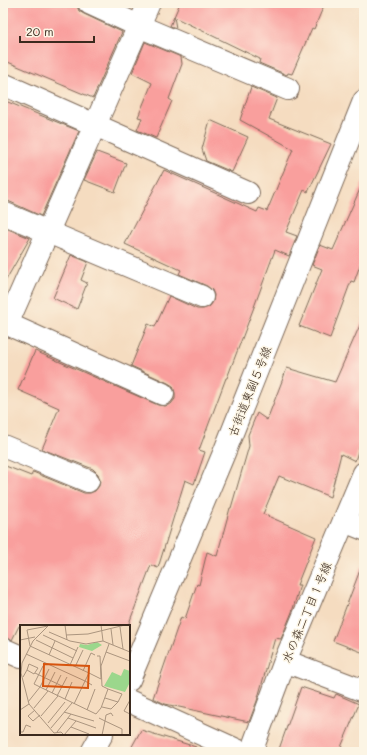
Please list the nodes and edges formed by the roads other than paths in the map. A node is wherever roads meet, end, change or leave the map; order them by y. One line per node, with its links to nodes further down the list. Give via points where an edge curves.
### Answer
1 (89, 3): 3 (street)
2 (149, 3): 3 (street)
3 (139, 26): 5 (street); 7 (street)
4 (3, 84): 7 (street)
5 (288, 89)
6 (364, 101): 22 (street, 古街道東副５号線, via 224,453)
7 (96, 124): 8 (street); 10 (street)
8 (248, 193)
9 (3, 213): 10 (street)
10 (49, 231): 11 (street); 12 (street)
11 (202, 297)
12 (5, 323): 13 (street)
13 (163, 394)
14 (3, 446): 16 (street)
15 (364, 472): 17 (street, 水の森二丁目１号線)
16 (88, 481)
17 (344, 521): 18 (street); 21 (street, 水の森二丁目１号線)
18 (364, 529)
19 (3, 649): 20 (street)
20 (20, 657)
21 (285, 661): 23 (street); 28 (street, 水の森二丁目１号線)
22 (130, 678)
23 (364, 691)
24 (130, 701): 27 (street)
25 (101, 735): 26 (street)
26 (92, 752)
27 (241, 752)
28 (250, 752)

